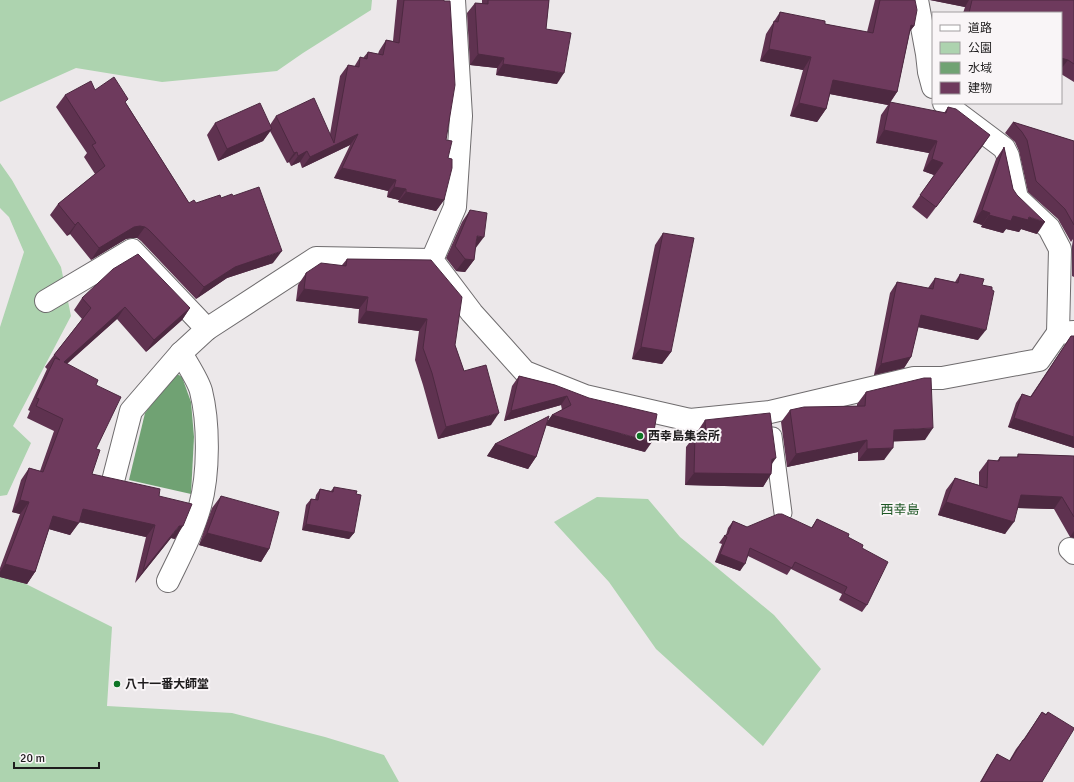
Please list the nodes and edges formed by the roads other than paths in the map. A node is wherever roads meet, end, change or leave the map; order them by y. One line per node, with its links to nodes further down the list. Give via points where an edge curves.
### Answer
1 (454, 0): 5 (street, via 460,116 455,207)
2 (917, 0): 3 (street)
3 (932, 83)
4 (945, 104): 8 (street, via 1004,148 1017,198 1049,228 1060,249)
5 (432, 260): 7 (street, via 316,258); 10 (street, via 472,313 525,372 585,396 690,420)
6 (46, 301): 7 (street, via 132,250)
7 (207, 329): 9 (street)
8 (1066, 333): 10 (street, via 1039,360 942,378 914,378)
9 (181, 354): 11 (street, via 131,410); 13 (street, via 201,390 207,429 205,485 190,535)
10 (770, 412): 12 (lane)
11 (113, 481)
12 (783, 513)
13 (168, 581)

